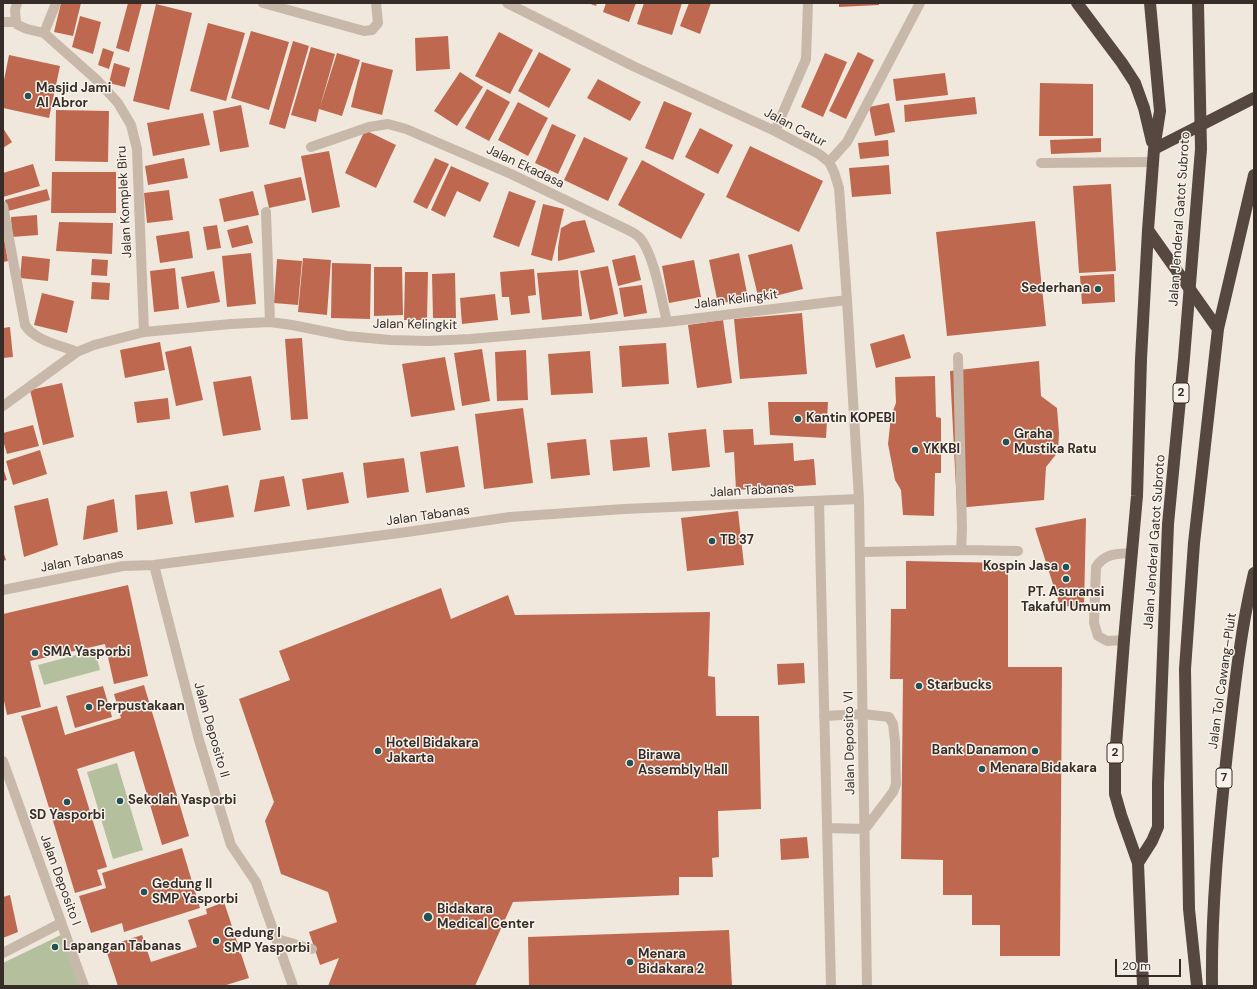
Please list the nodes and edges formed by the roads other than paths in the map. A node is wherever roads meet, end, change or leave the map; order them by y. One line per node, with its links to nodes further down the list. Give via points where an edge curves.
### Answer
1 (17, 3): 12 (street)
2 (56, 3): 13 (street)
3 (263, 3): 4 (street, via 364,31 372,30 378,23)
4 (376, 3)
5 (507, 3): 15 (street, Jalan Catur, via 635,67)
6 (808, 3): 15 (street, via 806,59)
7 (920, 3): 18 (street, via 847,142)
8 (1077, 3): 17 (highway, via 1135,83)
9 (1150, 3): 17 (highway, Jalan Jenderal Gatot Subroto / 2, via 1160,111)
10 (1198, 3): 49 (highway, Jalan Jenderal Gatot Subroto / 2, bridge, via 1201,149 1168,524 1158,827)
11 (3, 22): 12 (street)
12 (16, 22): 13 (street, Jalan Komplek Biru, via 27,29)
13 (44, 33): 29 (street, Jalan Komplek Biru, via 98,81 118,103 130,125 137,149)
14 (1254, 98): 17 (highway)
15 (775, 131): 18 (street, Jalan Catur)
16 (311, 147): 27 (street, Jalan Ekadasa, via 369,127 388,124 406,129 512,174 628,230 639,237 647,249)
17 (1154, 149): 19 (highway, Jalan Jenderal Gatot Subroto / 2)
18 (829, 162): 25 (street, Jalan Catur, via 839,188)
19 (1153, 162): 20 (street); 24 (highway, Jalan Jenderal Gatot Subroto / 2)
20 (1041, 163)
21 (1254, 175): 28 (highway)
22 (3, 206): 30 (street, via 25,325 30,332)
23 (266, 212): 26 (street)
24 (1148, 230): 28 (highway); 38 (highway, Jalan Jenderal Gatot Subroto / 2, via 1141,358 1138,496)
25 (847, 300): 27 (street, Jalan Kelingkit); 33 (street, Jalan Catur)
26 (270, 322): 27 (street, Jalan Kelingkit, via 347,336 428,341); 29 (street, Jalan Kelingkit)
27 (667, 322)
28 (1218, 329): 59 (highway, via 1194,543 1185,669 1189,909)
29 (144, 332): 30 (street, Jalan Kelingkit)
30 (77, 352): 32 (street, Jalan Kelingkit)
31 (958, 357): 35 (street)
32 (3, 406)
33 (859, 499): 34 (street, Jalan Tabanas); 37 (street, Jalan Deposito VI)
34 (819, 501): 39 (street, Jalan Tabanas, via 624,509 510,517); 44 (street, Jalan Deposito VI)
35 (961, 550): 36 (street); 37 (street)
36 (1018, 551)
37 (861, 552): 43 (street, Jalan Deposito VI)
38 (1132, 553): 42 (highway, Jalan Jenderal Gatot Subroto / 2); 42 (street, via 1113,554 1101,560 1096,568 1094,623 1098,636 1107,640)
39 (154, 565): 41 (street, Jalan Tabanas, via 123,566); 51 (street, Jalan Deposito II, via 199,740 231,845 256,882)
40 (1254, 572): 60 (highway, Jalan Tol Cawang–Pluit / 7, via 1236,668 1220,822)
41 (3, 590)
42 (1124, 640): 49 (highway, Jalan Jenderal Gatot Subroto / 2, via 1115,759 1115,794)
43 (863, 714): 44 (street); 48 (street, Jalan Deposito VI); 48 (street, via 889,717 893,724 896,784 893,792)
44 (824, 716): 47 (street, Jalan Deposito VI)
45 (3, 761): 46 (street, Jalan Deposito I)
46 (8, 790): 50 (street, Jalan Deposito I)
47 (827, 828): 48 (street); 56 (street, Jalan Deposito VI)
48 (865, 829): 57 (street, Jalan Deposito VI)
49 (1138, 863): 58 (highway, Jalan Jenderal Gatot Subroto / 2)
50 (61, 923): 53 (street); 54 (street, Jalan Deposito I)
51 (277, 939): 52 (street); 55 (street, Jalan Deposito II)
52 (312, 949)
53 (3, 952)
54 (84, 986)
55 (293, 986)
56 (831, 986)
57 (867, 986)
58 (1143, 986)
59 (1197, 986)
60 (1212, 986)

